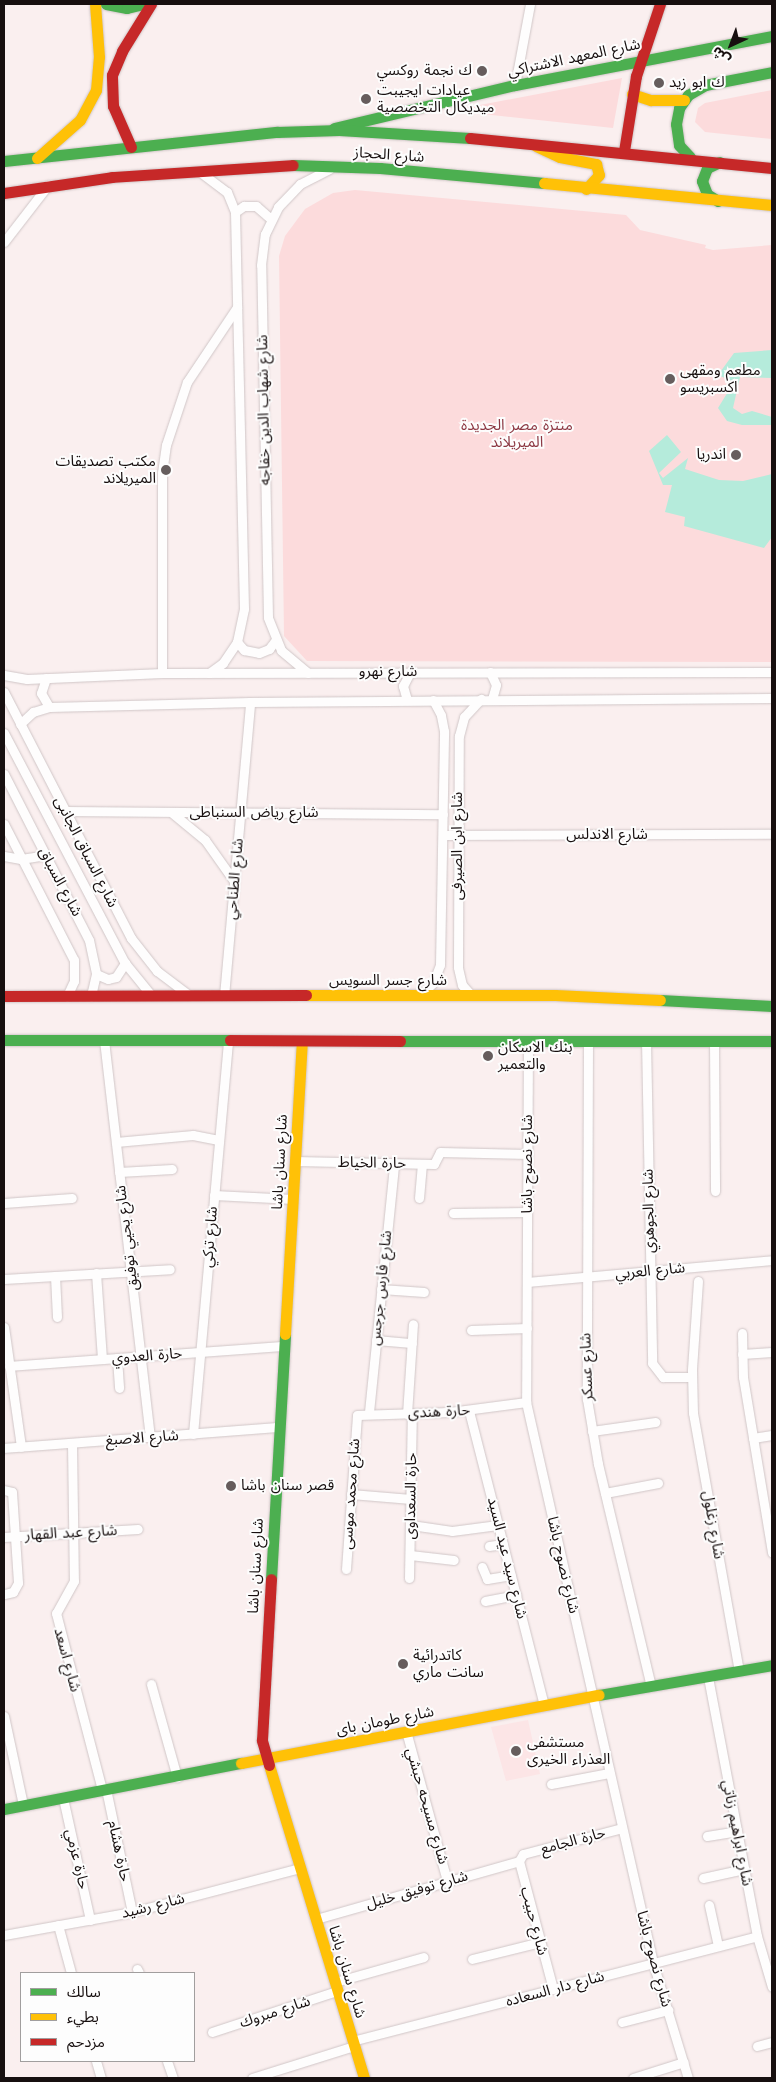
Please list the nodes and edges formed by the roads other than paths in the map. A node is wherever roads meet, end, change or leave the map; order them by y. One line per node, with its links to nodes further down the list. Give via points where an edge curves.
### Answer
1 (95, 4): 18 (main road, via 99,69 96,90 80,120)
2 (106, 4): 3 (main road, via 126,8)
3 (143, 4)
4 (151, 4): 15 (main road, via 119,57 112,75 113,106)
5 (530, 4): 10 (street)
6 (660, 4): 8 (main road)
7 (772, 36): 8 (main road, شارع المعهد الاشتراكي)
8 (641, 59): 10 (main road, شارع المعهد الاشتراكي); 11 (main road)
9 (772, 72): 12 (main road, via 701,87)
10 (515, 85): 13 (main road, شارع المعهد الاشتراكي)
11 (632, 94): 12 (main road, via 651,100); 16 (main road)
12 (684, 100): 17 (main road, via 677,116 676,134)
13 (326, 130): 14 (main road, شارع الحجاز); 15 (main road, شارع الحجاز)
14 (530, 142): 16 (main road, شارع الحجاز); 25 (main road, via 555,155 596,164 600,175)
15 (131, 147): 18 (main road, شارع الحجاز)
16 (624, 151): 17 (main road, شارع الحجاز)
17 (690, 157): 20 (main road, شارع الحجاز)
18 (37, 158): 19 (main road, شارع الحجاز)
19 (4, 161)
20 (720, 162): 22 (main road, شارع الحجاز); 27 (main road, via 707,168 702,181 707,194)
21 (337, 166): 23 (main road, شارع الحجاز); 25 (main road, شارع الحجاز); 30 (street, شارع شهاب الدين خفاجه, via 300,184)
22 (772, 168)
23 (196, 169): 24 (main road, شارع الحجاز); 29 (street, شارع شهاب الدين خفاجه, via 220,185 231,199)
24 (49, 184): 26 (main road, شارع الحجاز); 31 (street)
25 (586, 189): 27 (main road, شارع الحجاز)
26 (4, 193)
27 (718, 201): 28 (main road, شارع الحجاز)
28 (772, 205)
29 (235, 212): 30 (street, via 244,206 256,206); 33 (street, شارع شهاب الدين خفاجه)
30 (271, 219): 34 (street, شارع شهاب الدين خفاجه, via 261,265 267,608)
31 (7, 230): 32 (street)
32 (4, 242)
33 (237, 307): 35 (street, شارع شهاب الدين خفاجه, via 244,609); 39 (street, via 187,382 166,445 162,474)
34 (275, 641): 35 (street, via 259,653 244,650); 41 (street, شارع شهاب الدين خفاجه, via 286,657)
35 (237, 642): 40 (street, شارع شهاب الدين خفاجه, via 222,663)
36 (410, 672): 37 (street, شارع نهرو); 41 (street, شارع نهرو); 48 (street, via 403,686)
37 (490, 672): 38 (street, شارع نهرو); 47 (street, via 496,685)
38 (772, 672)
39 (162, 673): 40 (street, شارع نهرو); 43 (street, شارع نهرو)
40 (209, 673): 41 (street, شارع نهرو)
41 (308, 673)
42 (4, 675): 43 (street, شارع نهرو)
43 (46, 678): 51 (street, via 41,693)
44 (4, 692): 52 (street, شارع السباق الجانبى)
45 (772, 698): 47 (street, شارع نهرو)
46 (481, 699): 47 (street, شارع نهرو); 49 (street, شارع نهرو); 64 (street, شارع ابن الصيرفى, via 467,713 460,731)
47 (492, 699)
48 (407, 700): 49 (street, شارع نهرو); 50 (street, شارع نهرو)
49 (433, 700): 60 (street, شارع ابن الصيرفى, via 444,727)
50 (250, 702): 51 (street, شارع نهرو); 59 (street, شارع الطناحي)
51 (49, 707): 52 (street, شارع نهرو, via 33,712)
52 (20, 724): 54 (street, شارع السباق الجانبى)
53 (4, 733): 55 (street, شارع السباق)
54 (30, 745): 55 (street); 57 (street, شارع السباق الجانبى)
55 (14, 753): 70 (street, شارع السباق)
56 (4, 774): 65 (street, شارع السباق)
57 (65, 811): 58 (street, شارع رياض السنباطى); 69 (street, شارع السباق الجانبى)
58 (171, 812): 59 (street, شارع رياض السنباطى); 68 (street, via 205,840)
59 (240, 813): 60 (street, شارع رياض السنباطى); 68 (street, شارع الطناحي)
60 (443, 814): 63 (street, شارع ابن الصيرفى)
61 (4, 824): 67 (street)
62 (772, 834): 64 (street, شارع الاندلس)
63 (443, 835): 64 (street, شارع الاندلس); 79 (street, شارع ابن الصيرفى, via 440,965 433,983)
64 (458, 835): 80 (street, شارع ابن الصيرفى, via 458,971 462,985)
65 (46, 855): 67 (street); 72 (street, شارع السباق, via 89,940)
66 (4, 856): 67 (street)
67 (21, 859): 74 (street, via 74,960 74,981)
68 (234, 882): 78 (street, شارع الطناحي)
69 (113, 904): 70 (street); 77 (street, شارع السباق الجانبى, via 143,956 167,980)
70 (98, 912): 71 (street, شارع السباق)
71 (126, 963): 72 (street, via 120,975 112,979); 76 (street, شارع السباق)
72 (96, 974): 75 (street, شارع السباق)
73 (4, 996): 74 (main road, شارع جسر السويس)
74 (66, 996): 75 (main road, شارع جسر السويس)
75 (90, 996): 76 (main road, شارع جسر السويس)
76 (151, 996): 77 (main road, شارع جسر السويس)
77 (190, 996): 78 (main road, شارع جسر السويس)
78 (224, 996): 79 (main road, شارع جسر السويس)
79 (419, 996): 80 (main road, شارع جسر السويس)
80 (472, 996): 81 (main road, شارع جسر السويس, via 555,995)
81 (772, 1006)
82 (4, 1040): 83 (main road)
83 (104, 1040): 87 (main road); 92 (street, شارع يحيي توفيق)
84 (528, 1040): 85 (main road); 88 (main road); 93 (street, شارع نصوح باشا)
85 (588, 1040): 86 (main road); 113 (street, شارع عسكر)
86 (646, 1040): 89 (main road); 110 (street, شارع الجوهري)
87 (228, 1041): 88 (main road); 91 (street, شارع تركي)
88 (302, 1041): 94 (main road, شارع سنان باشا)
89 (714, 1041): 90 (main road); 99 (street)
90 (772, 1041)
91 (219, 1140): 92 (street, via 194,1135); 100 (street, شارع تركي)
92 (116, 1142): 98 (street, شارع يحيي توفيق)
93 (528, 1154): 96 (street, حارة الخياط, via 440,1152 434,1164); 105 (street, شارع نصوح باشا)
94 (295, 1161): 95 (street, حارة الخياط); 103 (main road, شارع سنان باشا)
95 (394, 1164): 96 (street, حارة الخياط); 117 (street, شارع فارس جرجس)
96 (422, 1164): 102 (street)
97 (172, 1169): 98 (street)
98 (120, 1172): 109 (street, شارع يحيي توفيق)
99 (715, 1191)
100 (214, 1195): 103 (street); 128 (street, شارع تركي)
101 (72, 1198): 104 (street)
102 (419, 1198)
103 (293, 1199): 127 (main road, شارع سنان باشا)
104 (4, 1203)
105 (527, 1212): 106 (street); 115 (street, شارع نصوح باشا)
106 (453, 1213)
107 (772, 1260): 110 (street, شارع العربي)
108 (170, 1269): 109 (street)
109 (131, 1271): 111 (street); 131 (street, شارع يحيي توفيق)
110 (651, 1271): 113 (street, شارع العربي); 135 (street, شارع الجوهري, via 652,1363 663,1377)
111 (96, 1273): 112 (street); 133 (street)
112 (55, 1276): 114 (street); 119 (street)
113 (586, 1277): 115 (street, شارع العربي); 143 (street, شارع عسكر, via 585,1362)
114 (4, 1279)
115 (527, 1282): 122 (street, شارع نصوح باشا)
116 (698, 1282): 135 (street, شارع زغلول)
117 (381, 1289): 118 (street); 125 (street, شارع فارس جرجس)
118 (424, 1292)
119 (57, 1317)
120 (413, 1324): 126 (street, حارة السعداوى)
121 (4, 1328): 134 (street)
122 (527, 1328): 123 (street); 137 (street, شارع نصوح باشا)
123 (471, 1330)
124 (742, 1333): 130 (street)
125 (376, 1340): 126 (street); 139 (street, شارع فارس جرجس)
126 (412, 1343): 140 (street, حارة السعداوى)
127 (284, 1346): 128 (street, حارة العدوي); 142 (main road, شارع سنان باشا)
128 (200, 1352): 131 (street, حارة العدوي); 144 (street, شارع تركي)
129 (772, 1352): 130 (street)
130 (742, 1354): 147 (street)
131 (141, 1356): 132 (street, حارة العدوي); 146 (street, شارع يحيي توفيق)
132 (118, 1358): 133 (street, حارة العدوي); 136 (street)
133 (102, 1359): 134 (street, حارة العدوي)
134 (9, 1366): 149 (street)
135 (692, 1377): 176 (street, شارع زغلول, via 695,1424)
136 (119, 1388)
137 (526, 1402): 138 (street, حارة هندى); 180 (street, شارع نصوح باشا)
138 (469, 1411): 140 (street, حارة هندى); 157 (street, شارع سيد عيد السيد, via 482,1478)
139 (369, 1412): 140 (street, حارة هندى); 154 (street, شارع محمد موسى, via 359,1413 356,1420)
140 (409, 1414): 155 (street, حارة السعداوى)
141 (655, 1422): 143 (street)
142 (280, 1427): 144 (street, شارع الاصبغ); 184 (main road, شارع سنان باشا, via 262,1730)
143 (592, 1431): 153 (street, شارع عسكر)
144 (193, 1434): 146 (street, شارع الاصبغ)
145 (772, 1435): 147 (street)
146 (150, 1437): 148 (street, شارع الاصبغ)
147 (753, 1438): 156 (street)
148 (72, 1443): 149 (street, شارع الاصبغ); 160 (street, شارع اسعد)
149 (21, 1446): 150 (street, شارع الاصبغ)
150 (4, 1448)
151 (658, 1484): 153 (street)
152 (5, 1490): 161 (street, via 12,1492)
153 (605, 1493): 179 (street, شارع عسكر)
154 (351, 1494): 155 (street); 169 (street, شارع محمد موسى)
155 (412, 1499): 158 (street, حارة السعداوى)
156 (768, 1505): 165 (street)
157 (498, 1525): 158 (street, via 452,1531); 163 (street, شارع سيد عيد السيد)
158 (411, 1526): 166 (street, حارة السعداوى)
159 (138, 1529): 160 (street, شارع عبد القهار)
160 (73, 1533): 161 (street, شارع عبد القهار); 188 (street, شارع اسعد, via 74,1581 58,1606 57,1621)
161 (15, 1536): 162 (street, شارع عبد القهار); 172 (street, via 18,1583 13,1592)
162 (4, 1537)
163 (503, 1544): 164 (street); 170 (street, شارع سيد عيد السيد)
164 (489, 1546)
165 (772, 1553)
166 (410, 1555): 167 (street); 171 (street, حارة السعداوى)
167 (454, 1560)
168 (482, 1567): 170 (street, via 487,1579)
169 (346, 1569)
170 (511, 1575): 173 (street, شارع سيد عيد السيد)
171 (409, 1578)
172 (4, 1594)
173 (516, 1595): 174 (street); 181 (street, شارع سيد عيد السيد)
174 (485, 1601)
175 (772, 1665): 176 (main road, شارع طومان باى)
176 (739, 1671): 177 (main road, شارع طومان باى)
177 (708, 1677): 179 (main road, شارع طومان باى); 193 (street, شارع ابراهيم زناتي)
178 (151, 1684): 186 (street)
179 (651, 1687): 180 (main road, شارع طومان باى)
180 (592, 1696): 181 (main road, شارع طومان باى); 185 (street, شارع نصوح باشا)
181 (544, 1705): 183 (main road, شارع طومان باى)
182 (4, 1716): 190 (street)
183 (406, 1732): 184 (main road, شارع طومان باى); 199 (street, شارع مسيحه حبشي)
184 (266, 1760): 186 (main road, شارع طومان باى); 196 (main road, شارع سنان باشا)
185 (609, 1773): 187 (street); 192 (street, شارع نصوح باشا)
186 (177, 1776): 188 (main road, شارع طومان باى)
187 (551, 1784)
188 (104, 1790): 189 (main road, شارع طومان باى); 201 (street, حارة هشام)
189 (63, 1798): 190 (main road, شارع طومان باى); 203 (street, حارة عزمي)
190 (23, 1805): 191 (main road, شارع طومان باى)
191 (4, 1809)
192 (622, 1828): 195 (street, حارة الجامع); 212 (street, شارع نصوح باشا)
193 (737, 1830): 194 (street); 197 (street, شارع ابراهيم زناتي)
194 (707, 1836)
195 (521, 1858): 199 (street, شارع توفيق خليل); 207 (street, شارع حبيب)
196 (300, 1868): 201 (street, شارع رشيد); 202 (main road, شارع سنان باشا)
197 (744, 1869): 198 (street); 206 (street, شارع ابراهيم زناتي)
198 (703, 1878)
199 (447, 1881): 202 (street, شارع توفيق خليل)
200 (709, 1905): 208 (street)
201 (132, 1912): 203 (street, شارع رشيد)
202 (316, 1919): 214 (main road, شارع سنان باشا)
203 (90, 1920): 204 (street, شارع رشيد)
204 (58, 1925): 205 (street, شارع رشيد); 213 (street)
205 (4, 1934)
206 (757, 1936): 208 (street, شارع دار السعاده); 209 (street, شارع ابراهيم زناتي)
207 (540, 1942): 211 (street); 216 (street, شارع حبيب)
208 (718, 1946): 212 (street, شارع دار السعاده)
209 (768, 1954): 215 (street, شارع ابراهيم زناتي)
210 (424, 1957): 214 (street, شارع مبروك)
211 (472, 1959)
212 (654, 1963): 216 (street, شارع دار السعاده); 217 (street, شارع نصوح باشا)
213 (72, 1972)
214 (336, 1987): 219 (street, شارع مبروك); 221 (main road, شارع سنان باشا)
215 (772, 1987)
216 (553, 1989): 221 (street, شارع دار السعاده)
217 (668, 2010): 218 (street); 225 (street, شارع نصوح باشا)
218 (622, 2022)
219 (212, 2032)
220 (772, 2042): 222 (street)
221 (353, 2044): 228 (street, شارع دار السعاده); 229 (main road, شارع سنان باشا)
222 (757, 2046)
223 (96, 2062): 226 (street)
224 (167, 2062): 227 (street)
225 (684, 2062): 230 (street); 231 (street, شارع نصوح باشا)
226 (101, 2078)
227 (173, 2078)
228 (252, 2078)
229 (364, 2078)
230 (633, 2078)
231 (688, 2078)

